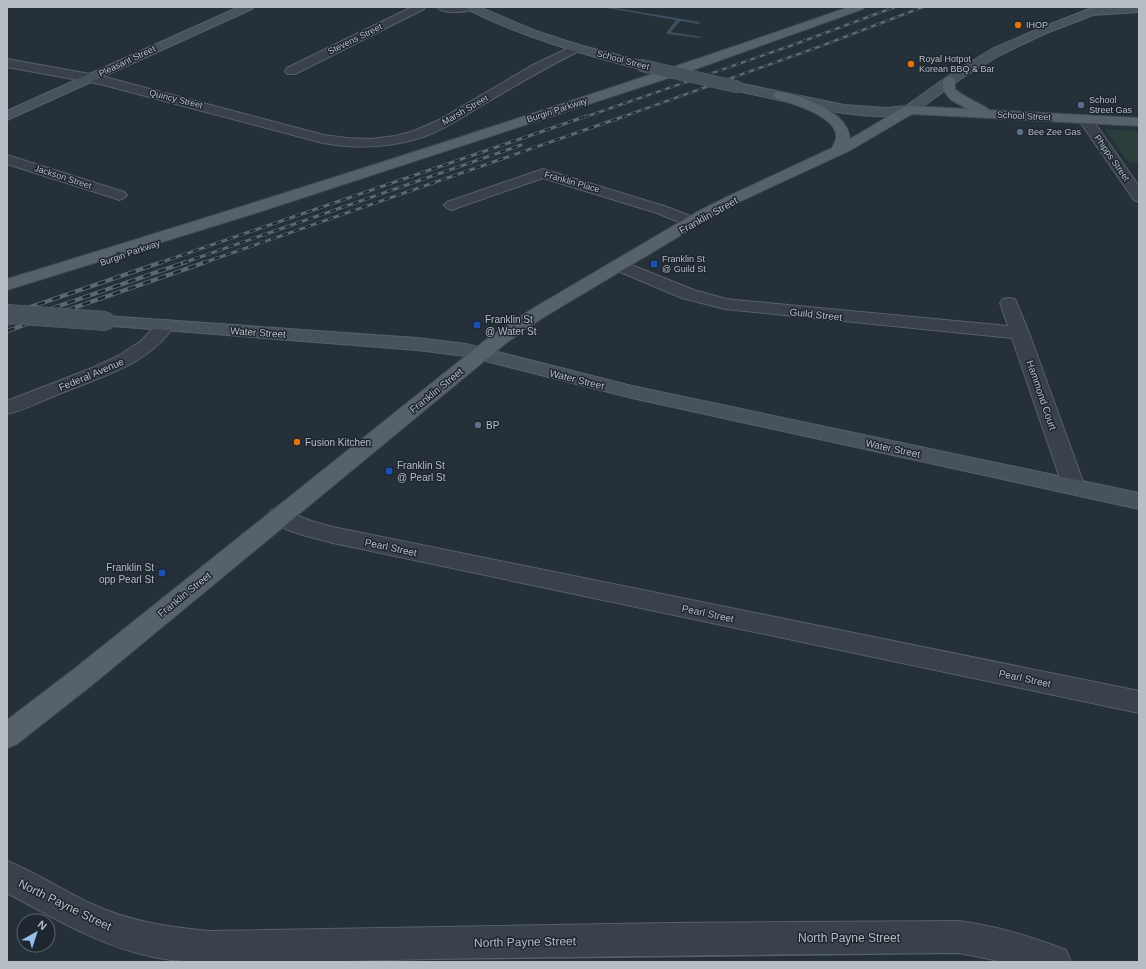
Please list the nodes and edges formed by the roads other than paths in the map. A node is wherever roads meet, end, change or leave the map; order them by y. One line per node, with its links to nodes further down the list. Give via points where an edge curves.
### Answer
1 (248, 7): 11 (main road, Pleasant Street)
2 (420, 7): 10 (street, Stevens Street)
3 (442, 7): 4 (street)
4 (471, 7): 8 (main road, School Street, via 508,24)
5 (858, 7): 25 (main road, Burgin Parkway, via 689,67)
6 (1099, 9): 7 (main road); 12 (main road, via 1006,47)
7 (1139, 9)
8 (577, 48): 13 (main road, School Street, bridge, via 640,65); 19 (street, Marsh Street, via 552,59 427,131 386,142)
9 (7, 63): 11 (street, Quincy Street)
10 (291, 71)
11 (90, 78): 16 (main road, Pleasant Street); 19 (street, Quincy Street)
12 (949, 81): 14 (main road); 15 (main road, via 949,90 961,101)
13 (780, 95): 14 (main road, School Street, via 864,111); 20 (main road, via 833,119 844,135)
14 (909, 110): 15 (main road, School Street); 20 (main road, Franklin Street)
15 (1002, 115): 17 (main road, School Street)
16 (7, 116)
17 (1085, 119): 18 (main road, School Street); 23 (street, Phipps Street)
18 (1139, 122)
19 (343, 142)
20 (838, 150): 26 (main road, Franklin Street)
21 (7, 159): 22 (street, Jackson Street)
22 (119, 195)
23 (1139, 197)
24 (452, 205): 26 (street, Franklin Place, via 543,173 662,210)
25 (254, 209): 28 (main road, Burgin Parkway); 29 (main road, Burgin Parkway)
26 (692, 222): 27 (main road, Franklin Street)
27 (619, 265): 33 (street, Guild Street, via 688,294 724,304); 34 (main road, Franklin Street, via 522,323)
28 (7, 285)
29 (7, 296)
30 (1009, 303): 33 (street, Hammond Court)
31 (7, 314): 32 (main road, Water Street, bridge)
32 (166, 325): 34 (main road, Water Street, via 417,344); 35 (street, Federal Avenue, via 149,344 127,359)
33 (1020, 333): 36 (street, Hammond Court)
34 (480, 354): 36 (main road, Water Street, via 632,392); 38 (main road, Franklin Street)
35 (7, 408)
36 (1074, 487): 37 (main road, Water Street)
37 (1139, 501)
38 (279, 516): 39 (street, Pearl Street, via 304,527 333,535); 40 (main road, Franklin Street)
39 (1139, 702)
40 (7, 736)
41 (7, 876): 42 (street, North Payne Street, via 107,927 155,941 210,948 662,939 959,937 1006,945)
42 (1054, 962)

